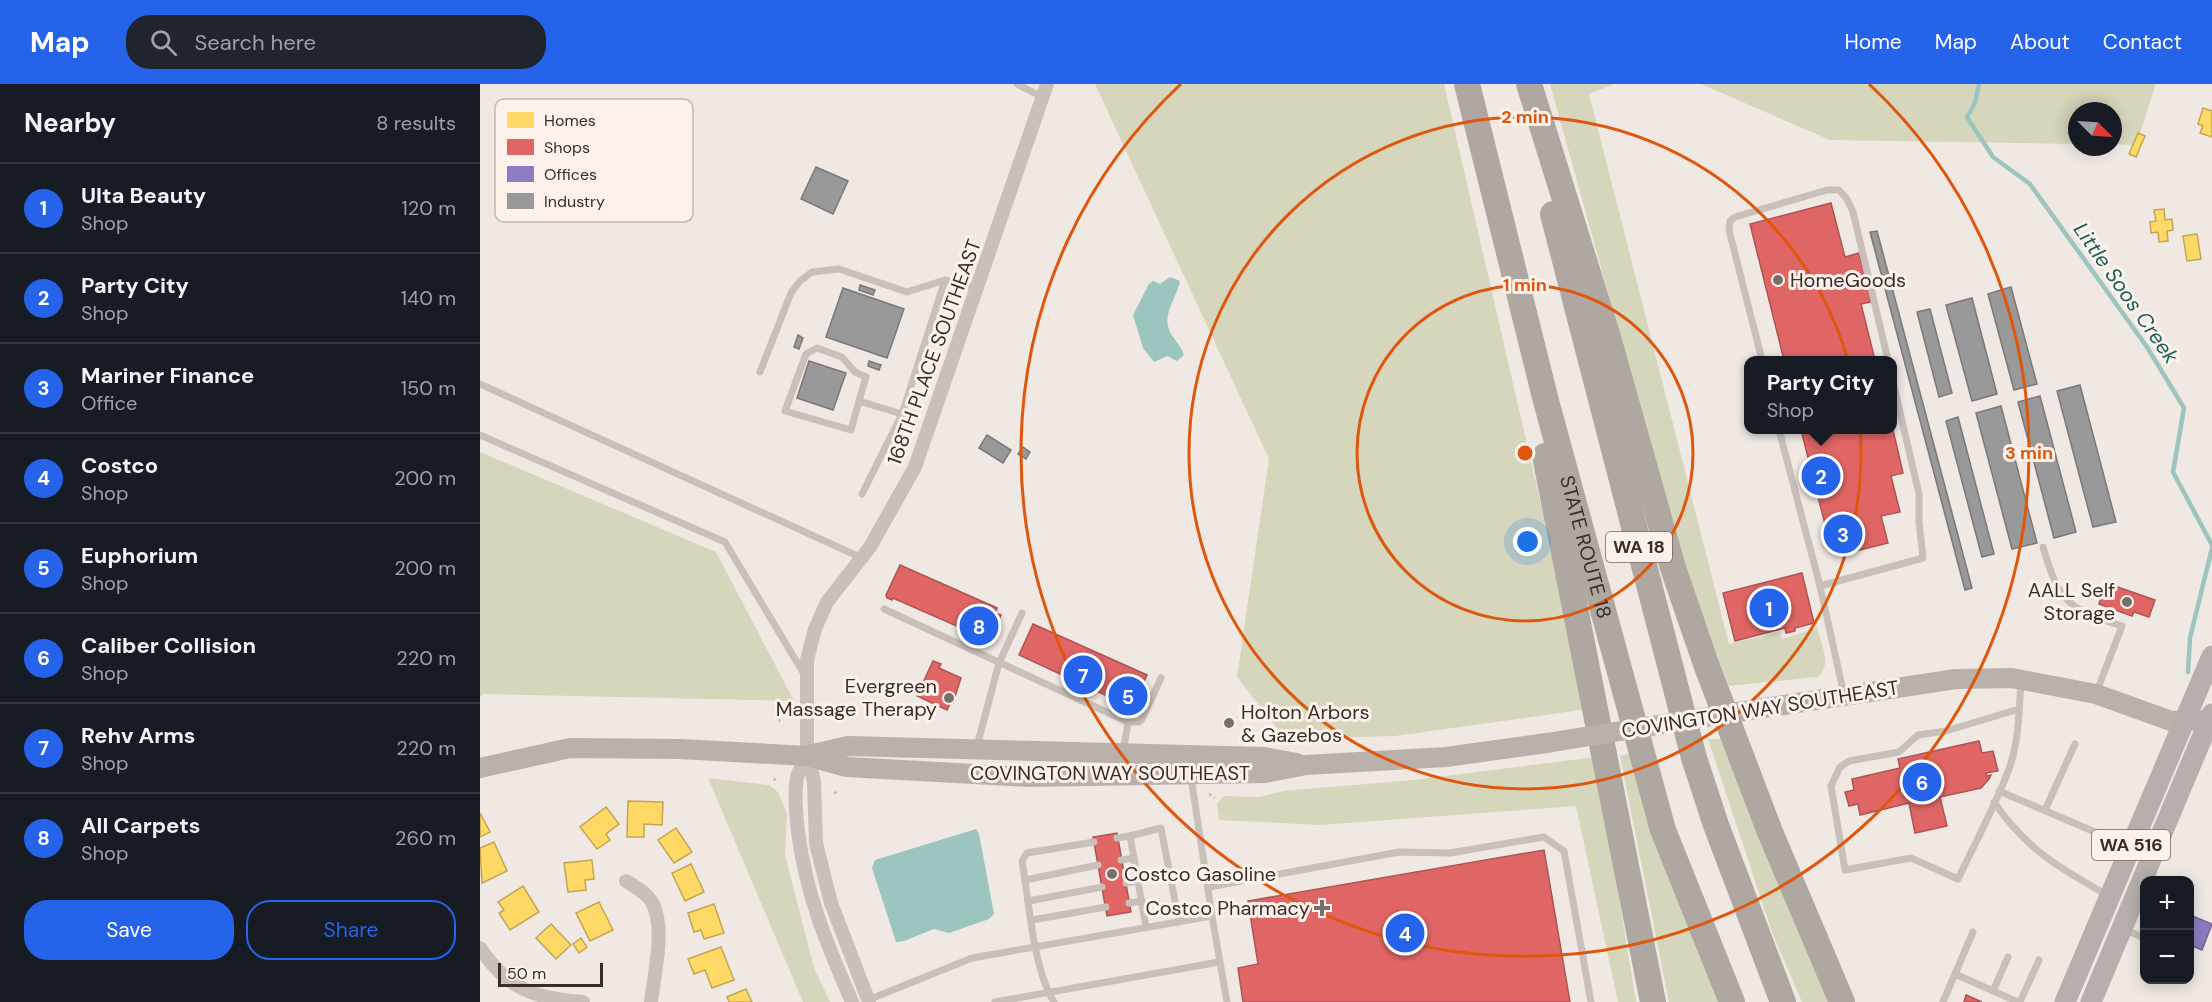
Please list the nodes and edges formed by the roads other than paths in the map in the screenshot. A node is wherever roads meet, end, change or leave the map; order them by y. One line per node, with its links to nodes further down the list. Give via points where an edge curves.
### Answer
1 (1017, 84): 5 (lane)
2 (1467, 84): 6 (highway, STATE ROUTE 18 / WA 18)
3 (1523, 84): 89 (highway, WA 18, via 1550,204 1694,758)
4 (1529, 84): 90 (highway, via 1607,334 1673,568 1770,832)
5 (1045, 90): 8 (street, 168TH PLACE SOUTHEAST)
6 (1493, 194): 87 (highway); 88 (highway, STATE ROUTE 18 / WA 18, via 1663,830)
7 (945, 280): 8 (lane); 11 (lane, via 907,292 839,268 812,272 791,293); 15 (lane)
8 (978, 288): 20 (street, 168TH PLACE SOUTHEAST, via 915,467)
9 (1761, 356): 10 (lane, via 1730,221 1827,190 1839,190 1853,212)
10 (1887, 356)
11 (760, 372)
12 (480, 384): 20 (lane)
13 (1897, 399): 21 (lane, via 1919,494 1923,558)
14 (859, 401): 14 (lane, via 851,430 785,411 806,354 817,348 842,357 866,378); 15 (lane)
15 (902, 414): 18 (lane)
16 (1780, 434): 21 (lane)
17 (480, 435): 28 (lane, via 724,542)
18 (862, 494)
19 (2043, 547): 29 (lane, via 2062,595 2084,614 2122,626)
20 (862, 558): 28 (street, 168TH PLACE SOUTHEAST, via 821,614 810,644)
21 (1820, 586): 30 (lane)
22 (884, 609): 25 (lane)
23 (1022, 613): 25 (lane)
24 (2212, 656): 33 (main road, WA 516)
25 (999, 663): 34 (lane); 36 (lane)
26 (1161, 678): 34 (lane, via 1142,719)
27 (2022, 679): 29 (street, COVINGTON WAY SOUTHEAST); 30 (street, COVINGTON WAY SOUTHEAST, via 1956,679); 31 (lane)
28 (807, 680): 38 (street, 168TH PLACE SOUTHEAST)
29 (2096, 694): 33 (street, COVINGTON WAY SOUTHEAST, via 2171,721)
30 (1845, 696): 39 (street, COVINGTON WAY SOUTHEAST, bridge, via 1446,757)
31 (2019, 709): 43 (lane, via 2010,768); 44 (lane, via 1946,731 1918,735 1899,752 1849,761 1836,771 1831,786 1845,870 1911,858 1958,879)
32 (2211, 717): 33 (street, COVINGTON WAY SOUTHEAST); 68 (main road, WA 516)
33 (2184, 721): 59 (main road, WA 516)
34 (1128, 722): 37 (lane)
35 (2075, 744): 45 (lane)
36 (976, 750): 37 (street, COVINGTON WAY SOUTHEAST); 38 (street, COVINGTON WAY SOUTHEAST, via 848,746)
37 (1122, 753): 39 (street, COVINGTON WAY SOUTHEAST, via 1264,757); 42 (street, via 1124,759 1119,767 1072,768)
38 (807, 756): 40 (street, COVINGTON WAY SOUTHEAST, via 570,748); 42 (street, COVINGTON WAY SOUTHEAST, via 847,767); 79 (street, 168TH PLACE SOUTHEAST, via 814,780 814,825 824,878); 82 (street, 168TH PLACE SOUTHEAST, via 797,777 796,816 802,867 816,916)
39 (1306, 765): 41 (street, COVINGTON WAY SOUTHEAST, via 1265,773)
40 (480, 768)
41 (1190, 774): 42 (street, COVINGTON WAY SOUTHEAST); 58 (lane)
42 (1029, 777)
43 (1999, 790): 44 (lane); 45 (lane)
44 (1994, 802): 59 (lane, via 2033,849)
45 (2045, 810): 48 (lane)
46 (1130, 836): 47 (lane); 50 (lane); 66 (lane, via 1161,828)
47 (1117, 838)
48 (2109, 838)
49 (1094, 842): 53 (lane, via 1027,853 1022,861)
50 (1134, 858): 51 (lane); 55 (lane)
51 (1121, 860)
52 (1098, 865): 53 (lane)
53 (1025, 880): 60 (lane)
54 (626, 881): 81 (street, via 652,903 659,934)
55 (1138, 881): 56 (lane); 61 (lane)
56 (1126, 883)
57 (1102, 887): 60 (lane)
58 (1209, 887): 64 (lane); 86 (lane, via 1399,852 1450,853 1544,837 1564,850)
59 (2109, 897): 93 (main road, WA 516)
60 (1029, 900): 65 (lane)
61 (1142, 901): 62 (lane); 67 (lane)
62 (1130, 903)
63 (1106, 907): 65 (lane)
64 (1212, 916): 66 (lane); 75 (lane)
65 (1032, 920): 71 (lane)
66 (1179, 922): 67 (lane)
67 (1146, 927): 71 (lane)
68 (2122, 928): 70 (lane); 94 (main road, WA 516)
69 (1973, 932): 76 (lane)
70 (2140, 936)
71 (1036, 946): 78 (lane); 79 (lane, via 972,958)
72 (480, 948): 80 (street, via 522,990 546,999)
73 (2008, 957): 77 (lane)
74 (2038, 960): 92 (lane)
75 (1219, 962): 78 (lane); 85 (lane)
76 (1955, 974): 77 (lane); 91 (lane)
77 (1993, 991): 92 (lane)
78 (1048, 992): 83 (lane); 84 (lane)
79 (868, 1001)
80 (583, 1002)
81 (651, 1002)
82 (852, 1002)
83 (994, 1002)
84 (1054, 1002)
85 (1227, 1002)
86 (1591, 1002)
87 (1653, 1002)
88 (1732, 1002)
89 (1782, 1002)
90 (1842, 1002)
91 (1943, 1002)
92 (2019, 1002)
93 (2065, 1002)
94 (2091, 1002)

